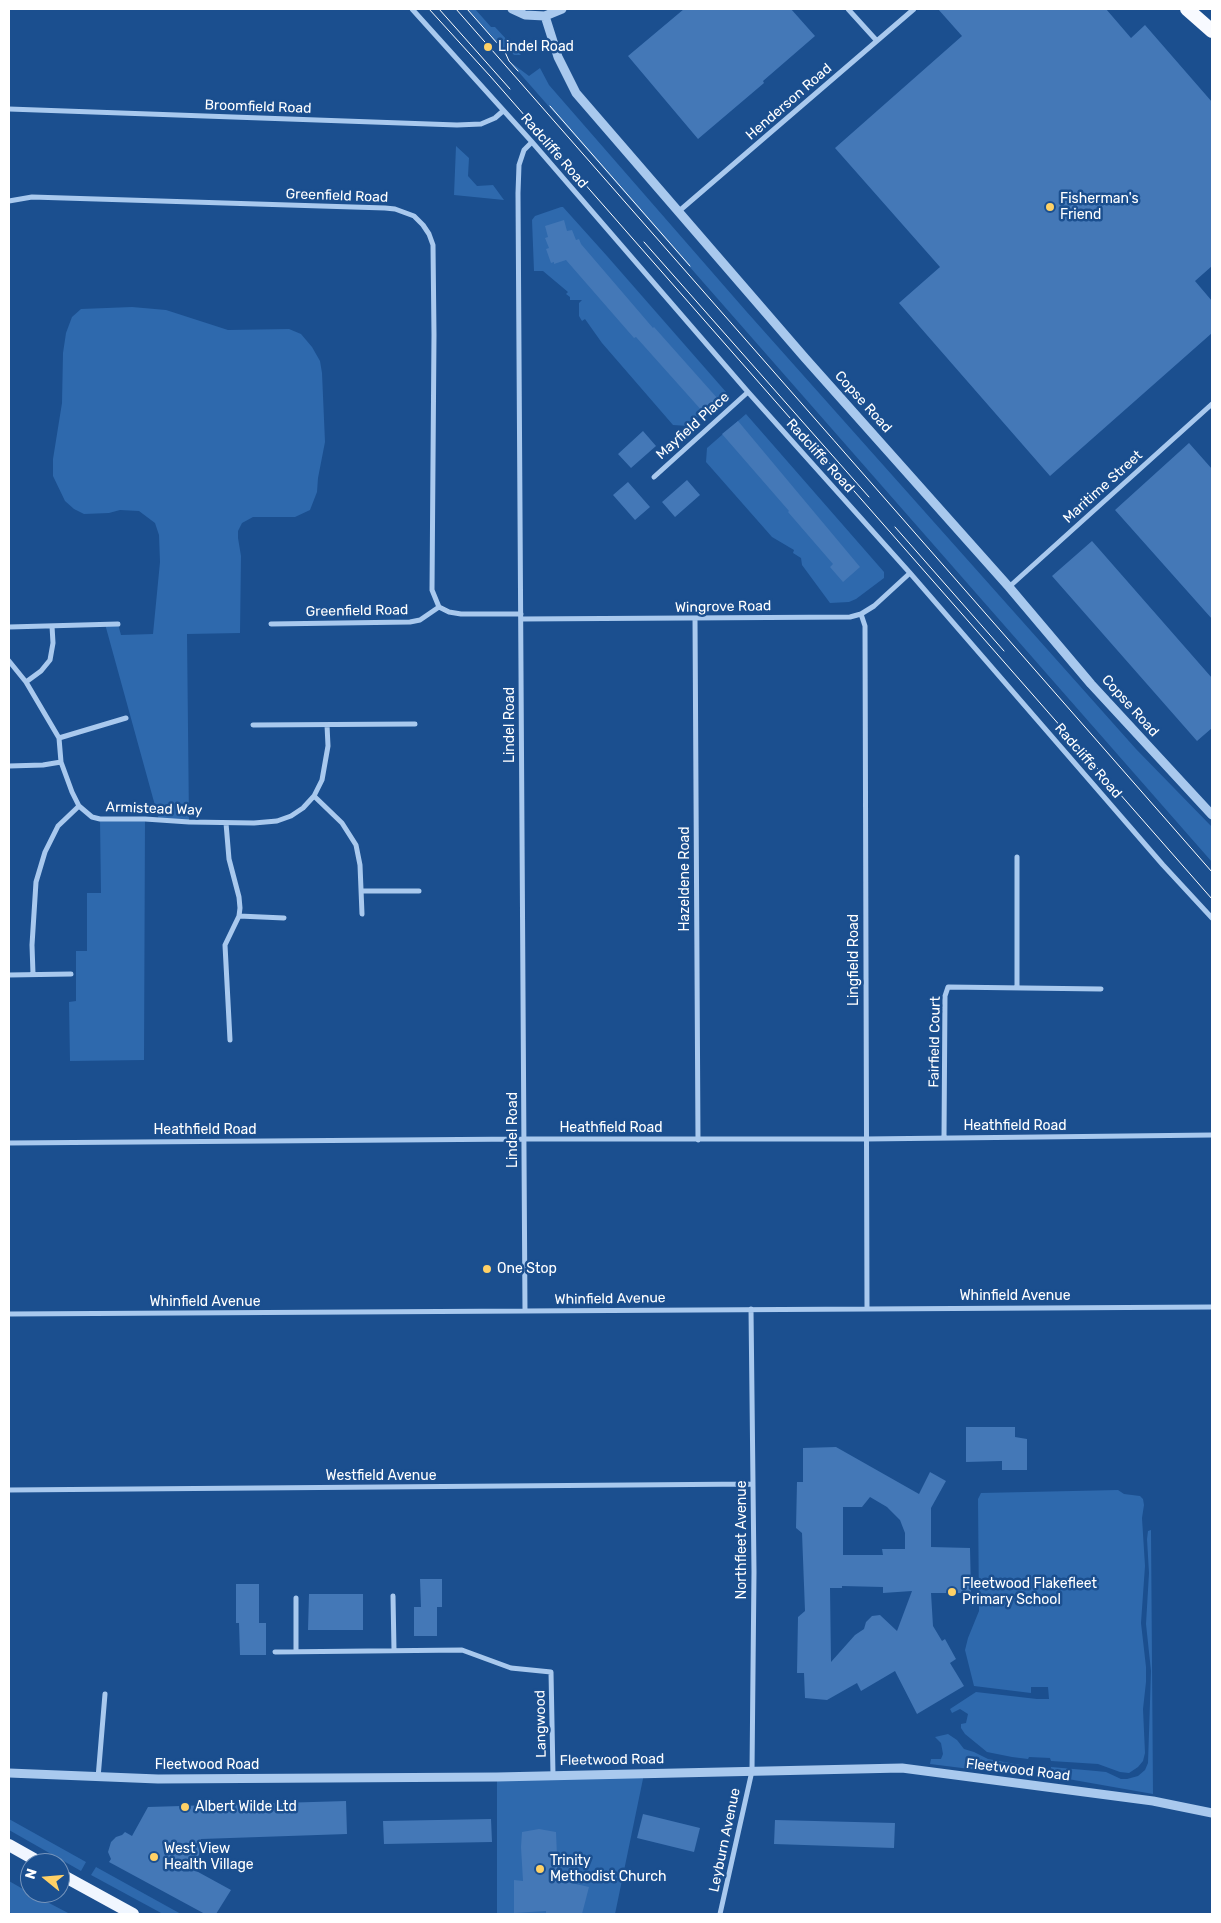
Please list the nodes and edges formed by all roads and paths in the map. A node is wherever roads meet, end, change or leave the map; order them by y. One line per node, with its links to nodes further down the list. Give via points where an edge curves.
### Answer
1 (412, 9): 11 (street, Radcliffe Road)
2 (512, 9): 7 (street, via 525,15)
3 (562, 9): 7 (street)
4 (848, 9): 9 (street)
5 (914, 9): 9 (street, Henderson Road)
6 (1187, 9): 8 (highway)
7 (545, 16): 14 (street, Copse Road, via 558,57 576,93)
8 (1212, 31)
9 (877, 41): 14 (street, Henderson Road)
10 (9, 109): 11 (street, Broomfield Road, via 457,125 481,124)
11 (503, 112): 12 (street, Radcliffe Road)
12 (532, 142): 15 (street, Radcliffe Road); 22 (street, Lindel Road, via 524,150 519,165 518,193)
13 (9, 201): 20 (street, Greenfield Road, via 32,197 385,208 405,212 420,221 430,234 433,245 432,590)
14 (678, 212): 19 (street, Copse Road)
15 (748, 392): 17 (street, Mayfield Place); 18 (street, Radcliffe Road)
16 (1212, 404): 19 (street, Maritime Street)
17 (654, 477)
18 (910, 573): 21 (street, Wingrove Road); 47 (street, Radcliffe Road)
19 (1009, 587): 39 (street, Copse Road, via 1091,684)
20 (440, 608): 22 (street, via 461,614); 25 (street, Greenfield Road, via 410,622)
21 (861, 614): 23 (street, Wingrove Road, via 850,617); 57 (street, Lingfield Road, via 865,626)
22 (521, 617): 23 (street, Wingrove Road); 56 (street, Lindel Road)
23 (695, 618): 58 (street, Hazeldene Road)
24 (118, 624): 26 (street)
25 (271, 624)
26 (52, 626): 27 (street); 29 (street, via 50,660 41,672)
27 (9, 627)
28 (9, 661): 29 (street)
29 (26, 682): 34 (street)
30 (126, 718): 34 (street)
31 (416, 724): 33 (street)
32 (253, 725): 33 (street)
33 (328, 725): 37 (street, Armistead Way, via 325,766)
34 (59, 738): 35 (street)
35 (61, 762): 36 (street); 38 (street)
36 (9, 766)
37 (314, 796): 40 (street, Armistead Way, via 297,812 276,821); 42 (street, via 342,823 356,845)
38 (79, 806): 40 (street, Armistead Way, via 92,817 100,819); 48 (street, via 58,826 45,852 36,882)
39 (1212, 815)
40 (226, 823): 45 (street, via 229,859 239,897)
41 (1017, 857): 51 (street)
42 (361, 891): 43 (street); 44 (street)
43 (419, 891)
44 (362, 914)
45 (239, 916): 46 (street); 53 (street, via 225,945)
46 (284, 918)
47 (1212, 918)
48 (33, 974): 49 (street); 50 (street)
49 (71, 974)
50 (9, 975)
51 (1017, 987): 52 (street, Fairfield Court); 55 (street, Fairfield Court, via 948,987)
52 (1101, 989)
53 (230, 1040)
54 (1212, 1135): 55 (street, Heathfield Road)
55 (944, 1138): 57 (street, Heathfield Road)
56 (524, 1139): 58 (street, Heathfield Road); 59 (street, Heathfield Road); 63 (street, Lindel Road)
57 (866, 1139): 58 (street, Heathfield Road); 61 (street, Lingfield Road)
58 (698, 1140)
59 (9, 1143)
60 (1212, 1307): 61 (street, Whinfield Avenue)
61 (867, 1308): 62 (street, Whinfield Avenue)
62 (751, 1309): 63 (street, Whinfield Avenue); 65 (street, Northfleet Avenue)
63 (524, 1311): 64 (street, Whinfield Avenue)
64 (9, 1314)
65 (753, 1484): 66 (street, Westfield Avenue); 73 (street, Northfleet Avenue)
66 (9, 1490)
67 (393, 1596): 69 (street)
68 (296, 1598): 71 (street)
69 (394, 1650): 71 (street); 75 (street, Langwood, via 462,1650 512,1668 551,1672)
70 (275, 1652): 71 (street)
71 (296, 1652)
72 (106, 1694): 76 (street)
73 (752, 1771): 75 (street, Fleetwood Road); 77 (street, Fleetwood Road, via 902,1768 1153,1801); 82 (street, Leyburn Avenue)
74 (9, 1773): 76 (street, Fleetwood Road)
75 (553, 1775): 76 (street, Fleetwood Road)
76 (98, 1778)
77 (1212, 1813)
78 (9, 1845): 79 (main road)
79 (23, 1853)
80 (70, 1879): 81 (main road)
81 (133, 1914)
82 (720, 1914)

